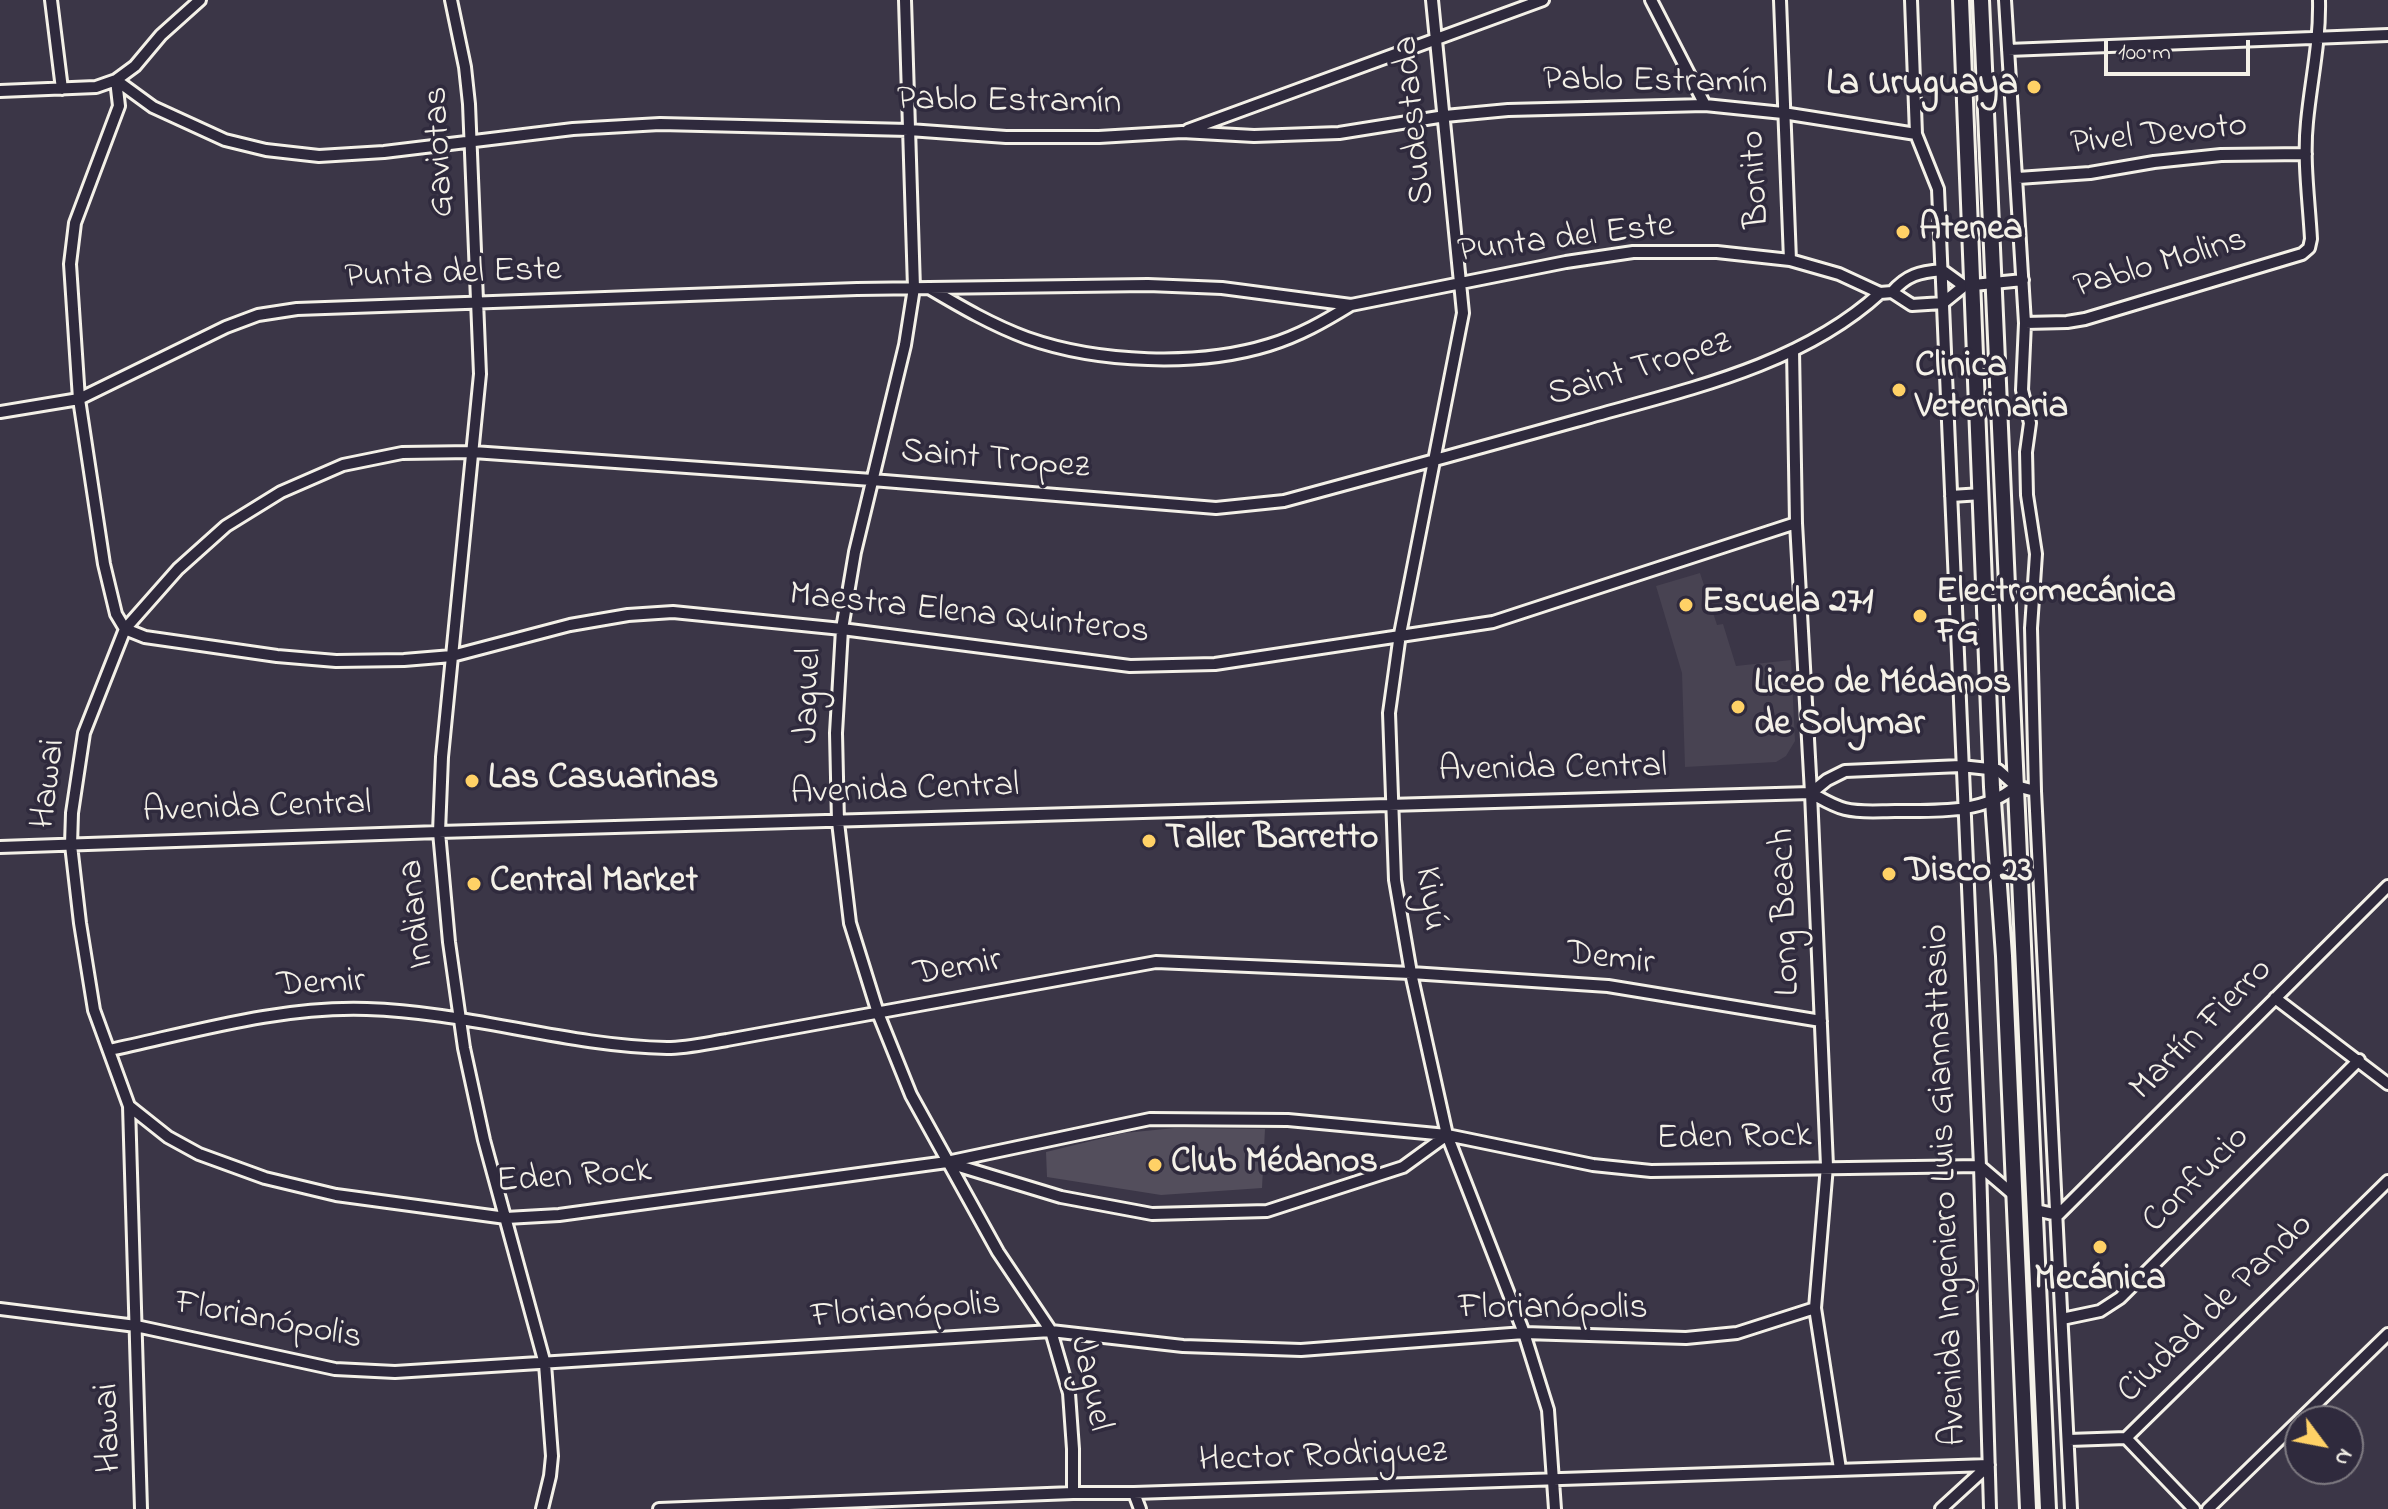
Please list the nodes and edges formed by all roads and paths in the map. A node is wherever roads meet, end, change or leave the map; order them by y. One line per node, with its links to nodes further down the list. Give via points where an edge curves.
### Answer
1 (51, 0): 19 (street)
2 (200, 0): 18 (street)
3 (451, 0): 27 (street, Gaviotas)
4 (905, 0): 24 (street, Jaguel)
5 (1432, 0): 16 (street, Sudestada)
6 (1543, 0): 16 (street)
7 (1651, 0): 21 (street)
8 (1780, 0): 22 (street, Bonito)
9 (1911, 0): 26 (street, Avenida Ingeniero Luis Giannattasio)
10 (1961, 0): 35 (main road, Avenida Ingeniero Luis Giannattasio)
11 (1981, 0): 34 (main road)
12 (2005, 0): 17 (street)
13 (2319, 0): 15 (street)
14 (2388, 35): 15 (street)
15 (2320, 38): 17 (street); 28 (street)
16 (1438, 39): 23 (street, Sudestada); 25 (street)
17 (2008, 50): 29 (street)
18 (116, 80): 19 (street); 27 (street, Pablo Estramín, via 190,125 266,150 319,156); 44 (street, via 119,106 71,241)
19 (62, 89): 20 (street)
20 (0, 91)
21 (1705, 105): 22 (street, Pablo Estramín); 23 (street, Pablo Estramín)
22 (1783, 113): 26 (street, Pablo Estramín); 30 (street, Bonito)
23 (1445, 116): 25 (street, Pablo Estramín, via 1339,133); 33 (street, Sudestada)
24 (909, 130): 25 (street, Pablo Estramín, via 1006,137); 27 (street, Pablo Estramín, via 660,124); 37 (street, Jaguel)
25 (1182, 132)
26 (1916, 134): 31 (street, Avenida Ingeniero Luis Giannattasio, via 1938,189)
27 (472, 141): 39 (street, Gaviotas)
28 (2306, 154): 29 (street, Pivel Devoto, via 2221,155); 42 (street, Pablo Molins, via 2311,239 2302,254 2094,316)
29 (2018, 178): 32 (street)
30 (1790, 260): 33 (street, Punta del Este, via 1717,252 1633,252); 38 (street, Punta del Este)
31 (1942, 270): 35 (street); 38 (street, Saint Tropez, via 1917,272); 40 (street, Avenida Ingeniero Luis Giannattasio)
32 (2023, 280): 34 (street); 42 (street)
33 (1461, 282): 41 (street, Punta del Este); 47 (street, Kiyú, via 1463,313)
34 (1994, 283): 35 (street); 58 (main road)
35 (1968, 285): 40 (street); 49 (main road, Avenida Ingeniero Luis Giannattasio)
36 (927, 287): 37 (street, Punta del Este); 41 (street, Punta del Este, via 1222,288); 41 (street, Punta del Este, via 979,318 1029,339 1144,358 1208,358 1268,345)
37 (914, 288): 39 (street, Punta del Este); 48 (street, Jaguel)
38 (1886, 293): 40 (street, Punta del Este, via 1912,305); 43 (street, Saint Tropez)
39 (478, 302): 44 (street, Punta del Este, via 258,315); 46 (street, Indiana, via 480,374)
40 (1943, 303): 50 (street, Avenida Ingeniero Luis Giannattasio)
41 (1351, 305)
42 (2025, 323): 59 (street, via 2022,390 2030,423 2027,495 2036,554 2031,628)
43 (1793, 350): 47 (street, Saint Tropez, via 1708,383); 51 (street, Long Beach)
44 (79, 399): 45 (street, Punta del Este); 52 (street, via 104,564)
45 (0, 412)
46 (473, 452): 48 (street, Saint Tropez); 52 (street, Saint Tropez, via 402,453 343,465 281,492 216,535); 55 (street, Indiana)
47 (1435, 461): 48 (street, Saint Tropez, via 1284,501 1216,508); 54 (street, Kiyú)
48 (872, 480): 53 (street, Jaguel)
49 (1982, 494): 50 (street); 57 (main road, Avenida Ingeniero Luis Giannattasio)
50 (1951, 496): 56 (street, Avenida Ingeniero Luis Giannattasio)
51 (1796, 523): 54 (street, Maestra Elena Quinteros, via 1493,622); 60 (street, Long Beach)
52 (125, 629): 55 (street, Maestra Elena Quinteros, via 145,637 336,661); 66 (street, Hawai, via 84,733)
53 (842, 629): 54 (street, Maestra Elena Quinteros, via 1130,666 1215,664); 55 (street, Maestra Elena Quinteros, via 673,612 628,615); 64 (street, Jaguel)
54 (1400, 634): 62 (street, Kiyú, via 1389,713)
55 (452, 656): 65 (street, Indiana)
56 (1961, 766): 57 (street); 60 (street, via 1845,771); 63 (street, Avenida Ingeniero Luis Giannattasio)
57 (1991, 768): 58 (street); 61 (main road, Avenida Ingeniero Luis Giannattasio)
58 (2016, 786): 59 (street); 61 (street, Avenida Central); 84 (main road)
59 (2035, 791): 85 (street)
60 (1811, 793): 62 (street, Avenida Central); 63 (street, Avenida Central, via 1856,812); 73 (street, Long Beach)
61 (1993, 799): 63 (street, Avenida Central); 83 (main road, Avenida Ingeniero Luis Giannattasio)
62 (1391, 804): 64 (street, Avenida Central); 69 (street, Kiyú, via 1395,880)
63 (1963, 809): 81 (street, Avenida Ingeniero Luis Giannattasio)
64 (838, 822): 65 (street, Avenida Central); 71 (street, Jaguel, via 850,923)
65 (439, 832): 66 (street, Avenida Central); 72 (street, Indiana)
66 (71, 845): 67 (street, Avenida Central); 74 (street, Hawai, via 94,1010)
67 (0, 847)
68 (2388, 886): 70 (street, Martín Fierro)
69 (1411, 973): 71 (street, Demir, via 1156,962); 73 (street, Demir, via 1608,986); 78 (street, Kiyú)
70 (2275, 998): 75 (street); 85 (street, Martín Fierro)
71 (878, 1013): 72 (street, Demir, via 670,1048 594,1042); 79 (street, Jaguel, via 911,1095)
72 (459, 1018): 74 (street, Demir, via 314,1009); 86 (street, Indiana)
73 (1821, 1021): 80 (street, Long Beach)
74 (110, 1050): 77 (street, Hawai)
75 (2359, 1060): 76 (street); 89 (street, Confucio, via 2120,1298 2100,1311)
76 (2388, 1084)
77 (129, 1106): 86 (street, Eden Rock, via 199,1154 265,1178 336,1195); 90 (street, Hawai)
78 (1447, 1135): 79 (street, Eden Rock, via 1288,1120 1150,1119); 79 (street, Eden Rock, via 1403,1167 1267,1211 1152,1214 1061,1197); 80 (street, Eden Rock, via 1593,1165 1651,1171); 92 (street, Kiyú)
79 (947, 1162): 86 (street, Eden Rock); 91 (street, Jaguel)
80 (1827, 1166): 81 (street, Eden Rock); 87 (street, Long Beach)
81 (1980, 1166): 83 (street); 97 (street, Avenida Ingeniero Luis Giannattasio)
82 (2388, 1181): 95 (street, Ciudad de Pando)
83 (2015, 1196): 110 (main road, Avenida Ingeniero Luis Giannattasio)
84 (2035, 1210): 85 (street); 111 (main road)
85 (2058, 1215): 89 (street)
86 (506, 1218): 94 (street, Indiana)
87 (1815, 1308): 92 (street, Florianópolis, via 1737,1333 1686,1338); 98 (street, Long Beach)
88 (0, 1309): 90 (street, Florianópolis)
89 (2062, 1319): 96 (street)
90 (136, 1326): 94 (street, Florianópolis, via 335,1369 395,1372); 103 (street, Hawai)
91 (1051, 1331): 92 (street, Florianópolis, via 1183,1346 1301,1350); 94 (street, Florianópolis); 100 (street, Jaguel, via 1069,1393)
92 (1524, 1333): 99 (street, Kiyú, via 1548,1410)
93 (2388, 1334): 114 (street)
94 (545, 1364): 104 (street, Indiana, via 552,1456)
95 (2126, 1438): 96 (street, Ciudad de Pando); 113 (street)
96 (2069, 1440): 112 (street)
97 (1989, 1465): 98 (street, Hector Rodriguez); 108 (street); 109 (street, Avenida Ingeniero Luis Giannattasio)
98 (1840, 1469): 99 (street, Hector Rodriguez)
99 (1553, 1479): 101 (street, Hector Rodriguez); 107 (street, Kiyú)
100 (1073, 1493): 101 (street, Hector Rodriguez); 102 (street, Hector Rodriguez)
101 (1134, 1493): 106 (street)
102 (863, 1505): 105 (street, Hector Rodriguez)
103 (141, 1509)
104 (542, 1509)
105 (659, 1509)
106 (1140, 1509)
107 (1555, 1509)
108 (1941, 1509)
109 (1990, 1509)
110 (2028, 1509)
111 (2048, 1509)
112 (2071, 1509)
113 (2194, 1509)
114 (2208, 1509)

